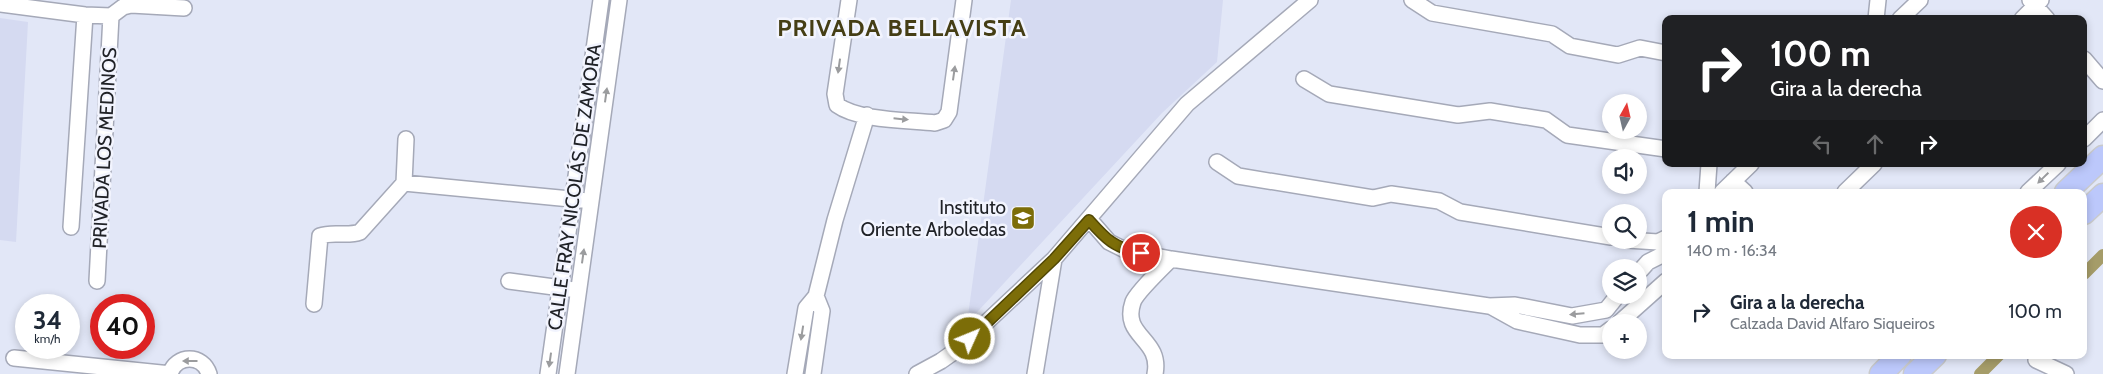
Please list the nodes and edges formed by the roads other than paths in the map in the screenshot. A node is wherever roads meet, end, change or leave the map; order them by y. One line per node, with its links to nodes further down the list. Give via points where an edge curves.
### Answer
1 (601, 0): 42 (street, CALLE FRAY NICOLÁS DE ZAMORA)
2 (618, 0): 43 (street, CALLE FRAY NICOLÁS DE ZAMORA, one-way to 2)
3 (849, 0): 22 (street, one-way to 22, via 835,94 837,105 844,110)
4 (964, 0): 22 (street, one-way to 4, via 935,123 944,120 949,112)
5 (1310, 0): 45 (street, via 1188,104)
6 (1412, 0): 18 (street, via 1432,13 1552,34 1570,46 1618,55 1640,48)
7 (1878, 0): 13 (street)
8 (1920, 0): 14 (street)
9 (2035, 2): 15 (street); 16 (street)
10 (0, 4): 12 (street)
11 (184, 8): 17 (street, via 130,5)
12 (86, 15): 17 (street); 46 (street, PRIVADA LOS MEDINOS)
13 (1876, 15)
14 (1904, 15)
15 (2025, 15)
16 (2044, 15)
17 (111, 16): 54 (street, PRIVADA LOS MEDINOS)
18 (1662, 52)
19 (2087, 62): 21 (street)
20 (1304, 79): 26 (street, via 1329,94 1458,115 1490,111 1536,118 1546,120 1567,134)
21 (2103, 80)
22 (868, 116): 59 (street, via 835,220)
23 (2103, 120): 24 (street)
24 (2087, 136)
25 (406, 139): 34 (street)
26 (1662, 148)
27 (2103, 157): 40 (highway)
28 (1217, 162): 47 (street, via 1238,176 1373,198 1391,194 1439,201 1460,212)
29 (1709, 167): 35 (street)
30 (1748, 167): 33 (street)
31 (1871, 167): 38 (street)
32 (2055, 167): 39 (street, one-way to 39)
33 (1733, 181): 36 (street); 37 (street)
34 (404, 183): 42 (street); 60 (street, via 360,232 351,236 320,236)
35 (1707, 189)
36 (1725, 189)
37 (1742, 189)
38 (1848, 189)
39 (2031, 189)
40 (2069, 189)
41 (2103, 195): 44 (highway)
42 (572, 199): 43 (street); 57 (street, CALLE FRAY NICOLÁS DE ZAMORA)
43 (591, 201): 58 (street, CALLE FRAY NICOLÁS DE ZAMORA, one-way to 43)
44 (2087, 210)
45 (1089, 220): 51 (street); 52 (street, via 1109,242 1126,250)
46 (71, 227)
47 (1602, 236)
48 (1662, 240): 49 (street)
49 (1647, 241)
50 (1662, 255): 53 (street)
51 (1054, 259): 76 (street, via 958,349); 77 (street)
52 (1171, 259): 62 (street); 78 (street, via 1133,300 1130,317 1134,329 1154,353 1157,363)
53 (1647, 263)
54 (97, 281)
55 (509, 281): 57 (street)
56 (1662, 285): 63 (street)
57 (560, 288): 58 (street); 72 (street, CALLE FRAY NICOLÁS DE ZAMORA, one-way to 72)
58 (579, 290): 73 (street, CALLE FRAY NICOLÁS DE ZAMORA)
59 (816, 296): 74 (street, one-way to 74, via 806,308); 75 (street, via 822,311)
60 (314, 304)
61 (1611, 304): 62 (street, one-way to 62, via 1606,310 1572,316 1515,305)
62 (1489, 306): 64 (street, via 1517,321 1580,335)
63 (1629, 314)
64 (1602, 335)
65 (14, 358): 70 (street)
66 (1880, 359): 79 (street)
67 (1896, 359): 80 (highway)
68 (1931, 359): 81 (highway)
69 (2036, 360): 82 (street)
70 (170, 374): 71 (street, one-way to 70, via 204,365 190,358 175,365)
71 (208, 374)
72 (548, 374)
73 (567, 374)
74 (795, 374)
75 (813, 374)
76 (917, 374)
77 (1035, 374)
78 (1155, 374)
79 (1874, 374)
80 (1881, 374)
81 (1915, 374)
82 (2066, 374)

